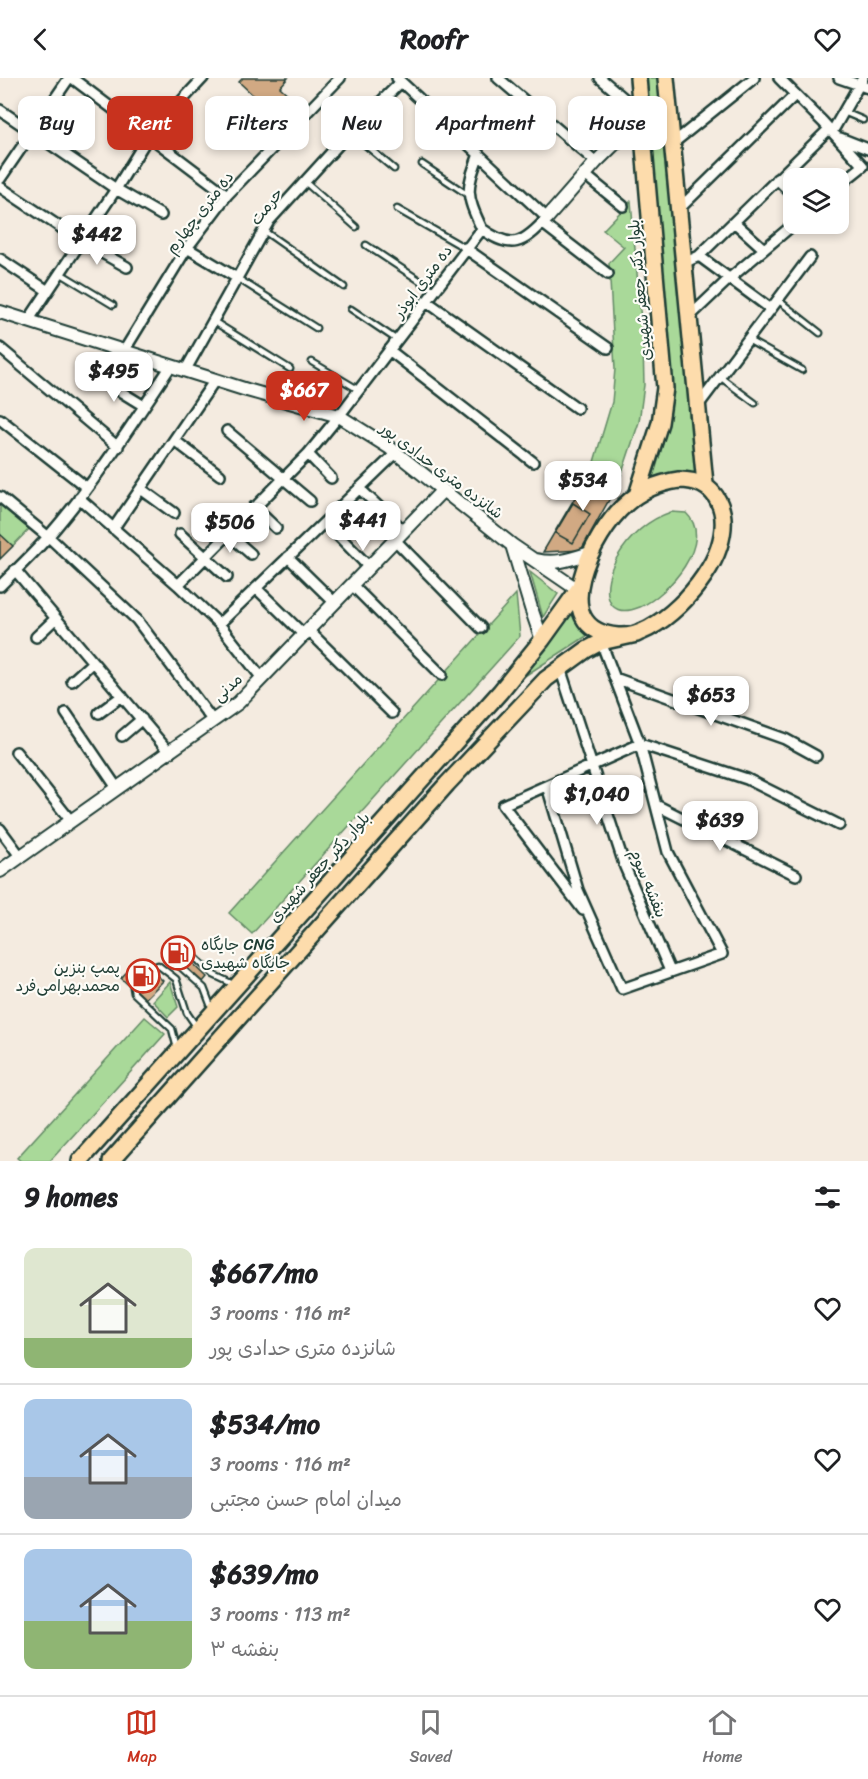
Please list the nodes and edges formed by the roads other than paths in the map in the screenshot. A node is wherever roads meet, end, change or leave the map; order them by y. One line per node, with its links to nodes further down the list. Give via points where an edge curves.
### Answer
1 (70, 78): 14 (street); 19 (street)
2 (203, 78): 15 (street)
3 (340, 78): 47 (street, ده متری چهارم)
4 (498, 78): 36 (street)
5 (600, 78): 17 (street)
6 (638, 78): 18 (main road, بلوار دکتر جعفر شهیدی)
7 (666, 78): 25 (main road)
8 (754, 78): 25 (street)
9 (779, 78): 13 (street)
10 (839, 78): 12 (street)
11 (399, 80): 16 (street, حرمت); 35 (street)
12 (864, 84): 21 (street)
13 (795, 94): 24 (street); 50 (street)
14 (57, 96)
15 (186, 96)
16 (384, 96)
17 (619, 96)
18 (639, 96)
19 (107, 106)
20 (0, 110): 23 (street)
21 (844, 112): 22 (lane); 24 (street)
22 (863, 120)
23 (18, 121)
24 (833, 133): 34 (street); 40 (street, via 863,166); 42 (street)
25 (672, 144): 50 (main road)
26 (20, 150): 41 (street)
27 (60, 150): 46 (street)
28 (140, 150): 46 (street)
29 (166, 150): 47 (street)
30 (334, 150): 43 (street, حرمت)
31 (371, 150): 38 (lane)
32 (608, 150): 36 (street)
33 (644, 150): 122 (main road, بلوار دکتر جعفر شهیدی, via 665,388 660,423)
34 (868, 150)
35 (479, 154): 48 (street); 53 (street)
36 (596, 162): 39 (street)
37 (422, 164): 48 (lane)
38 (394, 169)
39 (585, 175): 49 (street); 53 (street)
40 (849, 177)
41 (0, 178)
42 (777, 179): 44 (street); 54 (street)
43 (305, 182): 55 (lane); 57 (street, حرمت)
44 (783, 185)
45 (0, 187): 59 (street)
46 (116, 189): 52 (street); 59 (street)
47 (227, 195): 61 (street, ده متری چهارم)
48 (468, 195): 56 (street)
49 (623, 206)
50 (679, 208): 67 (main road)
51 (398, 209): 62 (lane)
52 (161, 215)
53 (544, 221): 56 (street, via 524,239 511,243); 70 (street)
54 (734, 222): 63 (street); 64 (street)
55 (356, 227)
56 (482, 229): 62 (street, ده متری ابوذر)
57 (264, 231): 71 (street, حرمت); 73 (lane)
58 (783, 233): 63 (street)
59 (81, 241): 68 (street); 69 (street)
60 (366, 245): 74 (lane)
61 (187, 248): 71 (street); 92 (street, ده متری چهارم)
62 (465, 248): 74 (street, ده متری ابوذر); 90 (street)
63 (764, 249): 72 (street)
64 (699, 256): 67 (street); 72 (street)
65 (810, 257): 76 (street)
66 (0, 259): 75 (street)
67 (684, 263): 82 (main road)
68 (127, 267)
69 (60, 273): 75 (street); 78 (lane)
70 (608, 274)
71 (237, 278): 84 (street, حرمت); 85 (lane)
72 (730, 278): 80 (street); 82 (street)
73 (344, 287)
74 (434, 290): 77 (street, ده متری ابوذر)
75 (48, 291): 83 (street)
76 (778, 300): 80 (street); 86 (lane)
77 (426, 301): 87 (street, ده متری ابوذر); 104 (street)
78 (113, 305)
79 (351, 309): 87 (lane)
80 (771, 309): 88 (street)
81 (0, 312): 83 (street, شانزده متری حدادی پور)
82 (688, 318): 105 (main road)
83 (28, 321): 92 (street, شانزده متری حدادی پور)
84 (213, 321): 95 (lane); 97 (street, حرمت)
85 (316, 328)
86 (820, 333)
87 (397, 340): 91 (street, ده متری ابوذر)
88 (748, 340): 96 (lane); 99 (street)
89 (0, 348): 110 (street)
90 (608, 348)
91 (389, 350): 101 (street, ده متری ابوذر); 113 (street)
92 (124, 351): 94 (street, شانزده متری حدادی پور)
93 (312, 362): 101 (lane)
94 (171, 366): 97 (street, شانزده متری حدادی پور); 103 (street)
95 (290, 369)
96 (802, 370)
97 (185, 371): 100 (street, شانزده متری حدادی پور)
98 (97, 377): 103 (street)
99 (720, 377): 102 (lane); 105 (street)
100 (215, 380): 106 (street, شانزده متری حدادی پور); 109 (street)
101 (359, 390): 106 (street, ده متری ابوذر)
102 (755, 403)
103 (144, 406): 110 (street)
104 (577, 408)
105 (696, 409): 117 (main road)
106 (339, 416): 111 (street, شانزده متری حدادی پور); 112 (street, ده متری ابوذر)
107 (0, 419): 118 (street)
108 (227, 431): 116 (street)
109 (174, 440): 114 (street); 120 (street)
110 (118, 447): 118 (street)
111 (396, 453): 119 (street); 121 (street, شانزده متری حدادی پور)
112 (308, 454): 115 (street); 116 (street, ده متری ابوذر)
113 (533, 462)
114 (220, 475)
115 (331, 478)
116 (282, 479): 125 (street); 126 (street, ده متری ابوذر)
117 (705, 484): 122 (main road, via 690,480 666,482); 155 (main road, via 716,494 721,506 723,532 719,548 690,594 664,618)
118 (87, 487): 124 (street)
119 (359, 488): 129 (street); 134 (street)
120 (141, 489): 128 (street); 131 (street)
121 (443, 490): 134 (street, مدنی); 136 (street, شانزده متری حدادی پور)
122 (637, 495): 137 (main road, via 613,517)
123 (0, 497): 135 (street)
124 (79, 498): 131 (street); 135 (street)
125 (310, 501)
126 (254, 507): 130 (street); 133 (street, ده متری ابوذر)
127 (202, 511): 133 (street)
128 (174, 513)
129 (325, 522): 140 (street); 142 (street)
130 (276, 528)
131 (113, 530): 145 (street)
132 (180, 534): 139 (street)
133 (228, 534): 138 (street); 139 (street, ده متری ابوذر)
134 (400, 536): 142 (street, مدنی); 153 (street)
135 (48, 537): 143 (street); 170 (street, via 137,620)
136 (512, 545): 141 (street, شانزده متری حدادی پور); 157 (street)
137 (590, 553): 141 (street, via 560,562); 149 (main road)
138 (251, 554)
139 (204, 557): 144 (street); 145 (street, ده متری ابوذر)
140 (288, 557): 148 (street); 150 (street)
141 (531, 559): 149 (street, شانزده متری حدادی پور)
142 (369, 567): 146 (street, مدنی)
143 (15, 570): 147 (street); 151 (street)
144 (227, 578)
145 (178, 585): 152 (street)
146 (352, 585): 150 (street, مدنی); 161 (street)
147 (0, 586)
148 (256, 588): 152 (street); 154 (street)
149 (578, 590): 155 (main road, via 581,611 590,625 607,634); 157 (main road, بلوار دکتر جعفر شهیدی)
150 (334, 603): 154 (street, مدنی)
151 (56, 618): 156 (street); 159 (street)
152 (219, 624): 162 (street)
153 (481, 628)
154 (306, 632): 162 (street, مدنی); 168 (street)
155 (637, 634): 158 (main road)
156 (36, 637)
157 (543, 640): 188 (main road, بلوار دکتر جعفر شهیدی)
158 (601, 642): 160 (main road); 163 (street)
159 (93, 662): 164 (street); 165 (street)
160 (560, 668): 176 (street, بنفشه سوم); 193 (main road, via 447,784)
161 (442, 675)
162 (261, 677): 170 (street, مدنی, via 238,703)
163 (615, 678): 172 (street); 175 (street, via 785,739)
164 (72, 681)
165 (122, 696): 167 (street); 169 (street)
166 (66, 713): 178 (street)
167 (99, 713)
168 (392, 713)
169 (142, 719): 171 (street); 174 (street)
170 (213, 720): 174 (street, مدنی)
171 (122, 736)
172 (640, 744): 176 (street); 179 (street); 181 (street, via 747,779)
173 (16, 752): 180 (street)
174 (169, 752): 178 (street, مدنی)
175 (816, 756)
176 (592, 766): 177 (street); 187 (street, بنفشه سوم, via 625,867)
177 (547, 786): 186 (street, via 578,890); 186 (street, via 503,805)
178 (117, 788): 180 (street, مدنی)
179 (656, 806): 185 (street); 187 (street, via 668,852 723,954)
180 (71, 821): 183 (street, مدنی)
181 (838, 825)
182 (0, 829): 183 (street)
183 (20, 856): 184 (street, مدنی)
184 (0, 871)
185 (796, 875)
186 (593, 924): 187 (street, via 622,989)
187 (670, 972)
188 (238, 986): 189 (main road, بلوار دکتر جعفر شهیدی); 189 (lane, via 214,975 186,950 178,953 175,962 204,988)
189 (213, 1012): 190 (main road, بلوار دکتر جعفر شهیدی)
190 (198, 1028): 191 (main road, بلوار دکتر جعفر شهیدی); 191 (lane, via 187,1012 176,979 158,965 133,987 134,993 172,1029)
191 (178, 1050): 192 (main road, بلوار دکتر جعفر شهیدی)
192 (80, 1161)
193 (111, 1161)

